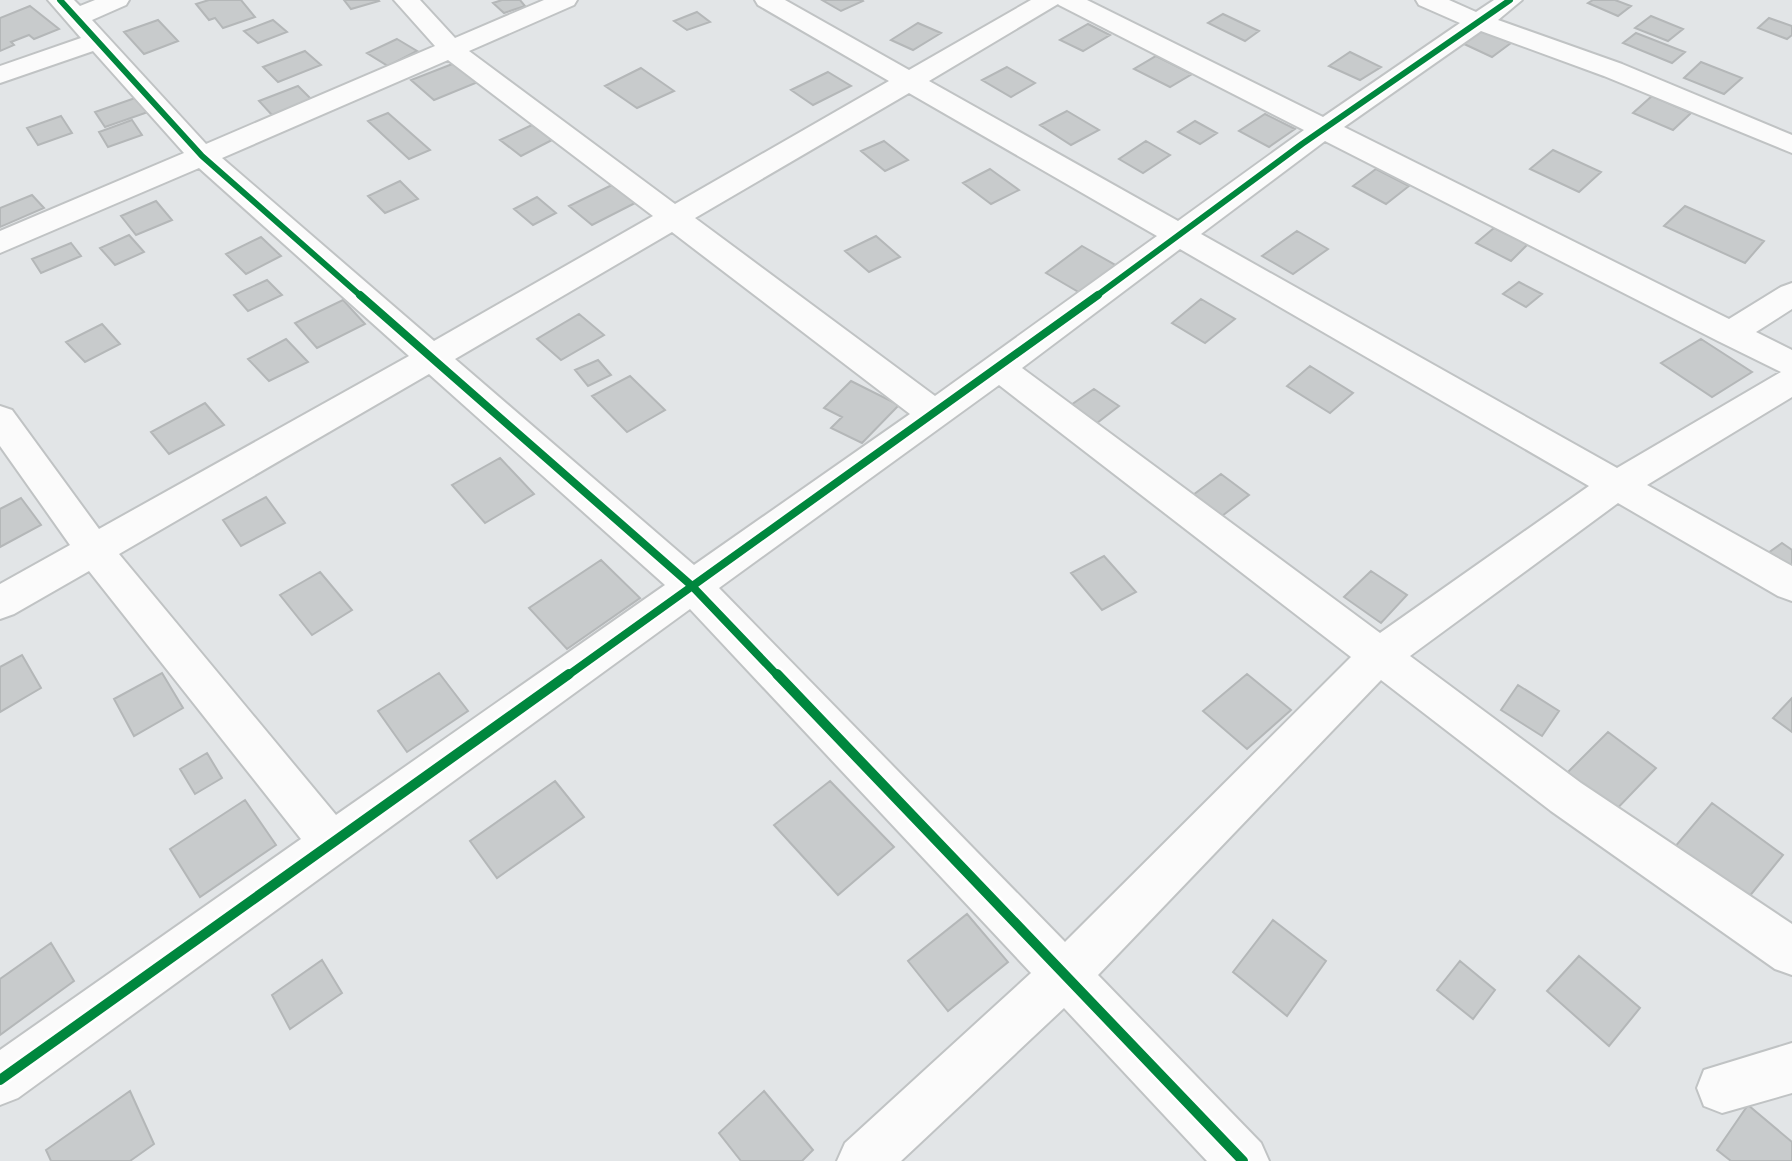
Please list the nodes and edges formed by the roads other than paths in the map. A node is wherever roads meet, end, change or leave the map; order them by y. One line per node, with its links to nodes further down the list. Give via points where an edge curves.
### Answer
1 (117, 0): 9 (street)
2 (406, 0): 12 (street)
3 (565, 0): 12 (street)
4 (767, 0): 14 (street)
5 (1049, 0): 14 (street)
6 (1068, 0): 15 (street)
7 (1428, 0): 10 (street)
8 (1510, 0): 10 (street)
9 (68, 8): 11 (street)
10 (1479, 22): 15 (street); 16 (street, via 1613,70)
11 (98, 41): 13 (street); 17 (street)
12 (452, 50): 17 (street); 18 (street)
13 (0, 75)
14 (910, 79): 18 (street); 19 (street)
15 (1324, 129): 19 (street); 22 (street)
16 (1792, 145)
17 (202, 156): 20 (street); 23 (street)
18 (674, 216): 23 (street); 27 (street)
19 (1177, 236): 25 (street); 29 (street)
20 (0, 243)
21 (1792, 294): 22 (street)
22 (1730, 333): 24 (street)
23 (431, 358): 30 (street); 32 (street)
24 (1792, 364)
25 (999, 368): 27 (street); 34 (street)
26 (1792, 381): 29 (street)
27 (934, 414): 32 (street)
28 (0, 419): 30 (street)
29 (1617, 485): 31 (street); 34 (street)
30 (93, 549): 33 (street); 35 (street)
31 (1792, 585)
32 (692, 586): 35 (street); 37 (street)
33 (0, 603)
34 (1380, 655): 36 (street, via 1566,797); 37 (street)
35 (331, 843): 39 (street)
36 (1792, 952)
37 (1066, 974): 41 (street); 42 (street)
38 (1792, 1068): 40 (street)
39 (0, 1080)
40 (1722, 1088)
41 (863, 1161)
42 (1243, 1161)

